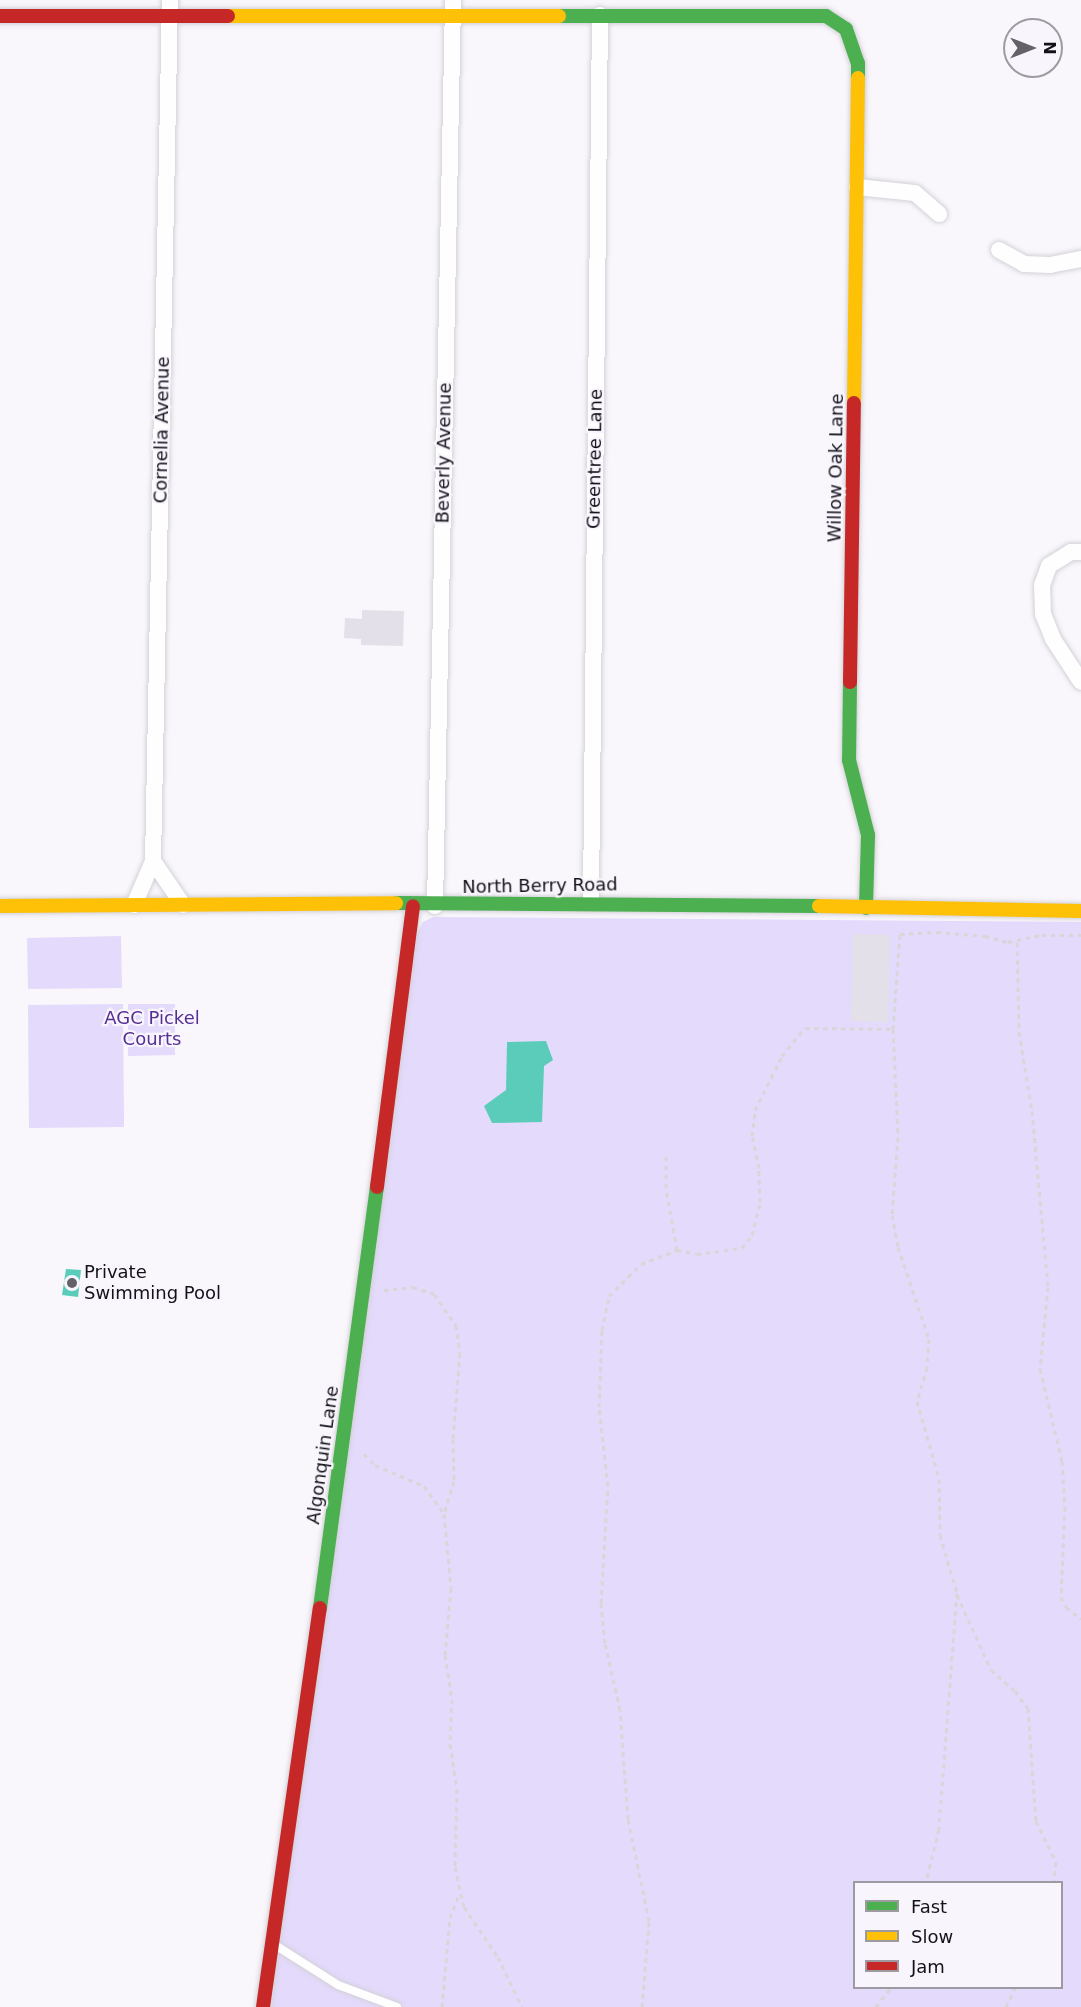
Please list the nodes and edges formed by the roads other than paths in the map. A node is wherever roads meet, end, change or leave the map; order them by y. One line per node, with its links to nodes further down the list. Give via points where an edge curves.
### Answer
1 (170, 7): 2 (street); 4 (street); 11 (street, Cornelia Avenue)
2 (453, 7): 3 (street); 17 (street, Beverly Avenue)
3 (600, 15): 5 (street, Willow Oak Lane, via 826,16 846,28 858,63); 12 (street, Greentree Lane)
4 (0, 16)
5 (857, 188): 6 (street, via 915,193); 18 (street, Willow Oak Lane, via 849,760 868,836)
6 (939, 214)
7 (999, 250): 8 (street, via 1024,264 1050,265)
8 (1081, 259)
9 (1081, 552): 10 (street, via 1071,552 1049,566 1042,585 1043,614 1053,639)
10 (1081, 682)
11 (153, 861): 13 (street); 14 (street, Cornelia Avenue)
12 (591, 903): 17 (street, North Berry Road); 18 (street, North Berry Road)
13 (183, 904): 14 (street, North Berry Road); 16 (street, North Berry Road)
14 (134, 905): 15 (street, North Berry Road)
15 (0, 906)
16 (413, 906): 17 (street, North Berry Road); 20 (street, Algonquin Lane, via 342,1457)
17 (435, 906)
18 (866, 908): 19 (street, North Berry Road)
19 (1081, 911)
20 (272, 1943): 21 (street, Algonquin Lane); 22 (lane, via 338,1985)
21 (263, 2007)
22 (397, 2007)

